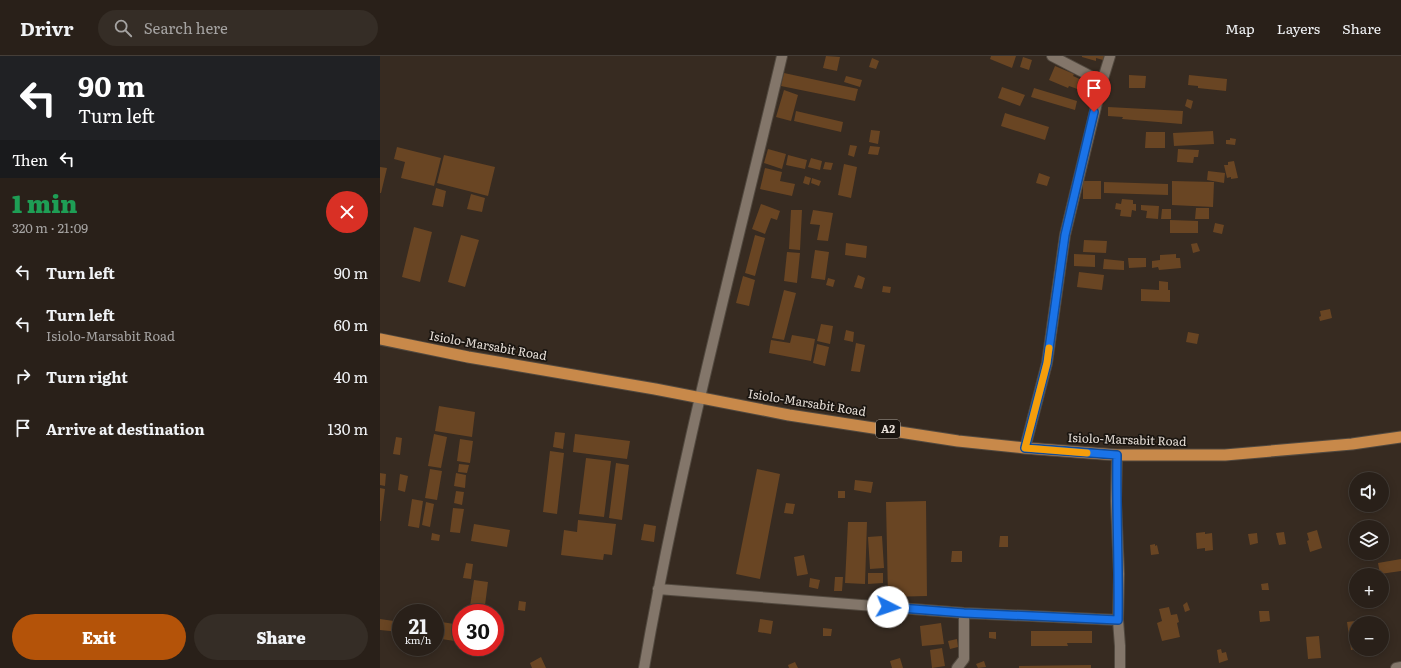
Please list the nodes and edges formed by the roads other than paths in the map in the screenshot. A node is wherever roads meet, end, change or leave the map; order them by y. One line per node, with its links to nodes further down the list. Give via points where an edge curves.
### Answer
1 (780, 56): 6 (street)
2 (1052, 56): 4 (street)
3 (1110, 56): 4 (street)
4 (1102, 82): 8 (street, via 1065,235 1047,363)
5 (380, 339): 6 (highway, Isiolo-Marsabit Road / A2)
6 (700, 398): 8 (highway, Isiolo-Marsabit Road / A2, via 958,441); 10 (street)
7 (1401, 437): 9 (highway, Isiolo-Marsabit Road / A2, via 1225,455)
8 (1025, 448): 9 (highway, Isiolo-Marsabit Road / A2)
9 (1117, 455): 12 (street)
10 (658, 589): 11 (street); 14 (street)
11 (964, 613): 12 (street); 15 (street, via 964,659)
12 (1118, 620): 16 (street)
13 (1401, 667): 17 (street)
14 (644, 668)
15 (957, 668)
16 (1120, 668)
17 (1396, 668)

